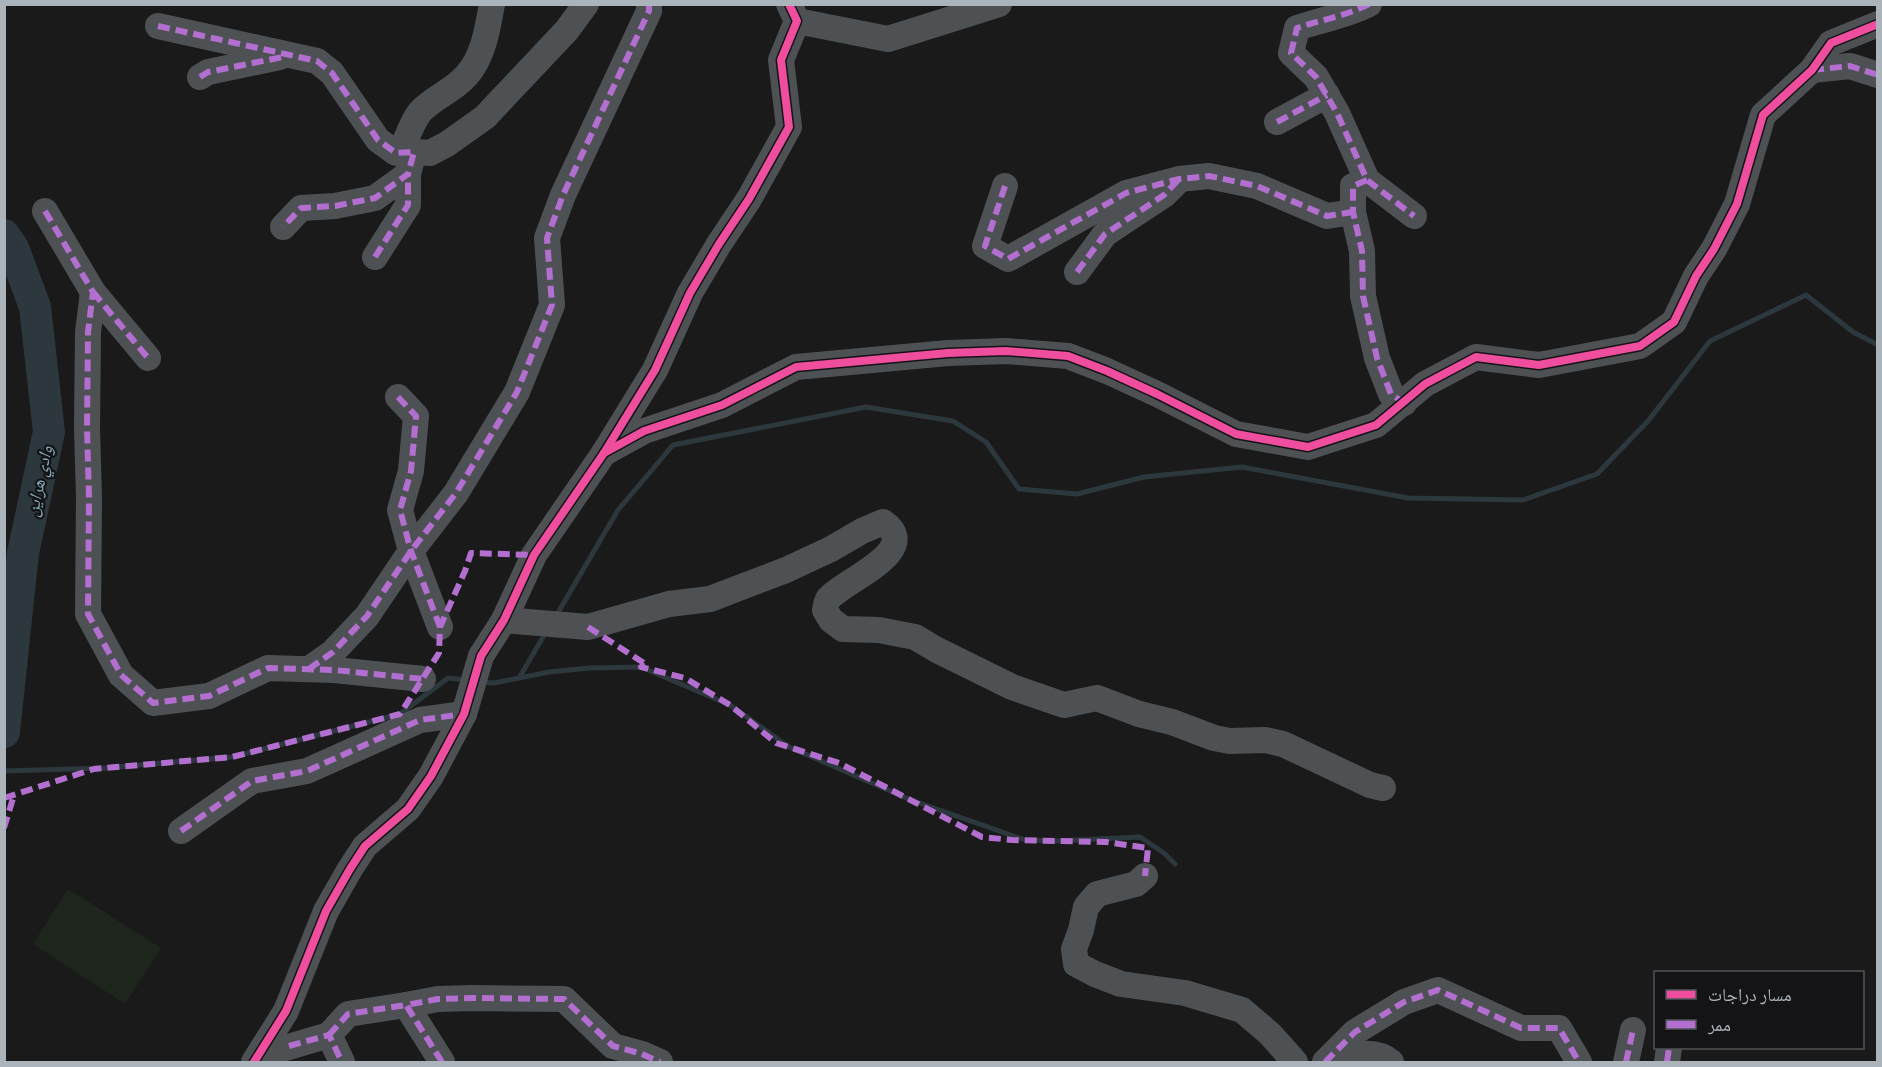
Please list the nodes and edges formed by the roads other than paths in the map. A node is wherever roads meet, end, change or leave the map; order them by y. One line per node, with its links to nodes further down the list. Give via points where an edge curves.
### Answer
1 (492, 4): 15 (street, via 483,46 473,68 451,90 420,111 413,123 405,142)
2 (586, 4): 15 (street, via 485,117)
3 (649, 4): 30 (street, via 547,238 552,305 517,393 456,493)
4 (999, 4): 6 (street, via 888,39)
5 (1368, 4): 13 (street, via 1297,28 1291,53 1316,77)
6 (793, 13): 29 (street, via 781,60 789,127 690,293 655,370)
7 (1878, 24): 10 (street, via 1831,43)
8 (158, 26): 9 (street)
9 (289, 56): 12 (street, via 208,72); 15 (street, via 317,61 332,73 378,140)
10 (1812, 70): 11 (street, via 1850,66); 28 (street, via 1762,115 1737,204 1674,322 1640,346 1539,365 1476,357 1425,384)
11 (1878, 75)
12 (200, 77)
13 (1327, 95): 14 (street); 17 (street)
14 (1277, 122)
15 (411, 163): 22 (street, via 375,198 301,208); 23 (street, via 408,205)
16 (1179, 179): 18 (street, via 1126,193 1008,259 985,246); 20 (street, via 1209,176 1257,186 1327,216); 24 (street, via 1164,195 1105,234)
17 (1367, 180): 20 (street, via 1353,186); 21 (street)
18 (1005, 186)
19 (45, 211): 25 (street)
20 (1353, 212): 28 (street, via 1362,251 1363,296 1377,358 1391,394)
21 (1414, 216)
22 (283, 227)
23 (375, 257)
24 (1077, 272)
25 (93, 292): 26 (street); 33 (street, via 87,332 88,614 121,675 153,703 209,696 268,668)
26 (148, 358)
27 (398, 397): 30 (street, via 416,416 411,471 400,510)
28 (1404, 403): 29 (street, via 1376,425 1308,447 1236,434 1068,356 1006,351 948,353 796,367 722,405 645,431)
29 (604, 453): 31 (street, via 534,555)
30 (411, 551): 32 (street); 33 (street, via 367,616 333,652)
31 (504, 620): 35 (street, via 481,656); 36 (street, via 588,627 669,604 710,599 786,570 883,522 892,528 896,540 892,552 827,600 825,610 843,629 915,637 1012,687 1064,705 1097,698 1214,738 1283,744)
32 (440, 627)
33 (309, 669): 34 (street)
34 (423, 679)
35 (465, 709): 37 (street, via 420,720 308,771 252,781); 43 (street, via 431,776 408,809 365,846 350,869 326,911 286,1011)
36 (1383, 788)
37 (181, 831)
38 (1145, 876): 42 (street, via 1136,884 1097,894 1086,907 1074,949 1076,964 1121,984 1185,993 1242,1010 1270,1034)
39 (406, 1005): 41 (street, via 348,1014); 45 (street); 46 (street, via 450,999 564,999 613,1046)
40 (1633, 1030): 51 (street)
41 (329, 1035): 43 (street, via 275,1051); 44 (street)
42 (1288, 1060)
43 (255, 1062)
44 (342, 1062)
45 (442, 1062)
46 (660, 1062)
47 (1325, 1062): 50 (street, via 1355,1032 1404,1002 1438,990 1521,1028 1559,1028)
48 (1330, 1062): 49 (street, via 1376,1054)
49 (1391, 1062)
50 (1579, 1062)
51 (1626, 1062)

